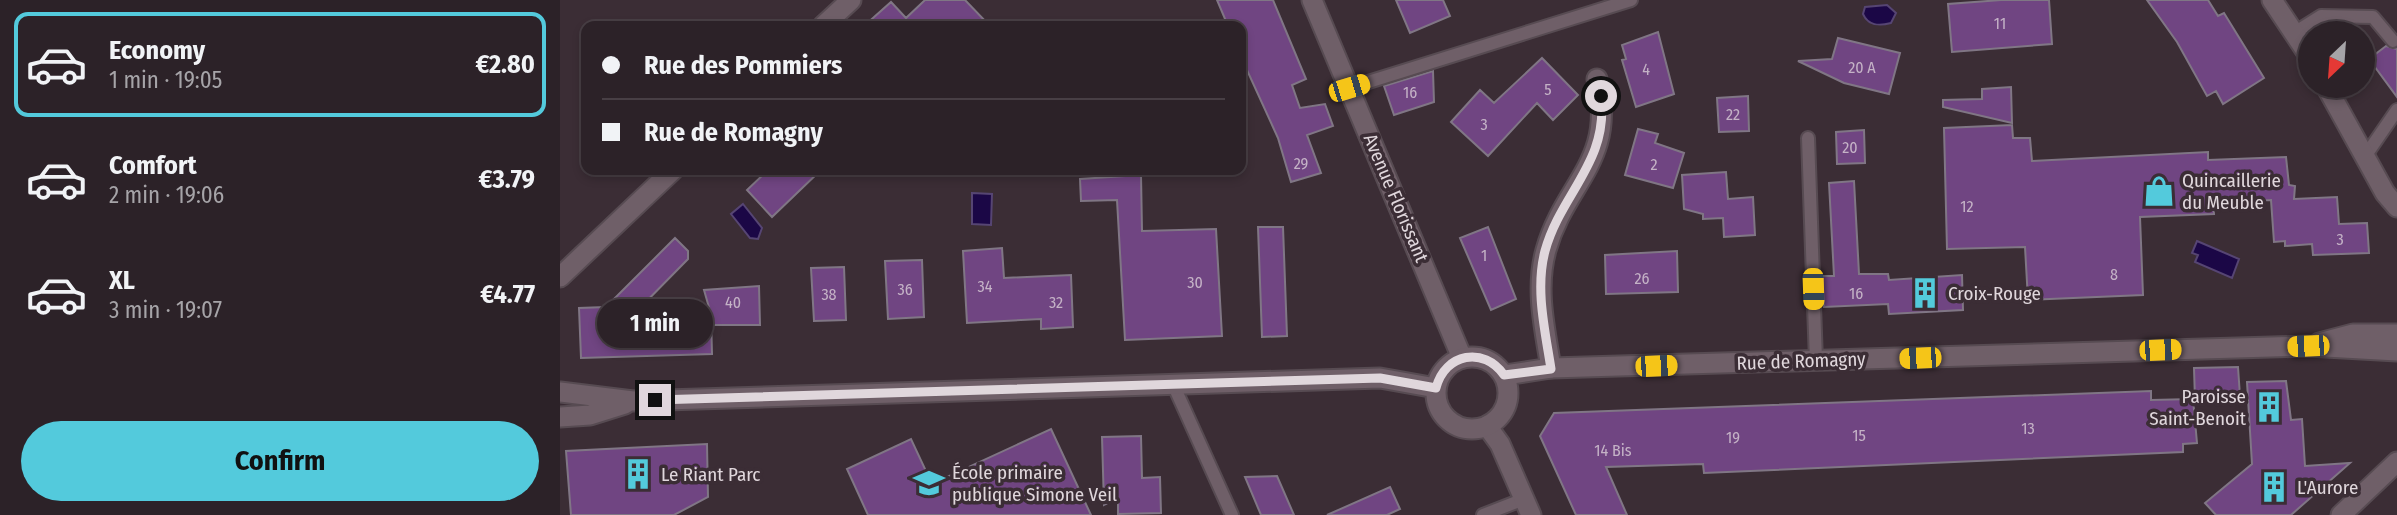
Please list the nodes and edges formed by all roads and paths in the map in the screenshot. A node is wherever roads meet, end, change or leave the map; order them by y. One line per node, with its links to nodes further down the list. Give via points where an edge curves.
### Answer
1 (851, 0): 5 (street)
2 (1312, 0): 10 (street, Avenue Florissant)
3 (1631, 0): 10 (lane)
4 (2272, 0): 6 (street)
5 (829, 21)
6 (2294, 33): 7 (street); 8 (lane, via 2321,16 2374,17)
7 (2298, 39)
8 (2393, 41)
9 (1597, 79): 24 (street, via 1603,109 1599,142 1554,229 1543,261 1541,296)
10 (1349, 88): 22 (street, Avenue Florissant)
11 (2333, 98): 14 (street)
12 (2397, 110): 14 (lane)
13 (1808, 138): 23 (lane)
14 (2366, 155): 16 (street); 17 (street)
15 (668, 175): 18 (street)
16 (2397, 181)
17 (2397, 207)
18 (560, 278)
19 (2397, 334): 20 (street, Rue de Romagny, via 2353,334)
20 (2308, 346): 21 (street, Rue de Romagny); 23 (street, Rue de Romagny)
21 (2397, 351)
22 (1462, 358): 25 (street, via 1484,358); 27 (street, via 1444,370)
23 (1816, 361): 24 (street, Rue de Romagny)
24 (1551, 369): 25 (street, Rue de Romagny)
25 (1504, 375): 31 (street, via 1507,404)
26 (1172, 384): 27 (street, via 1380,378); 29 (street); 34 (lane)
27 (1436, 388): 31 (street, via 1438,404 1450,422 1471,429)
28 (560, 392): 29 (street)
29 (633, 401): 30 (street, via 590,415)
30 (560, 417)
31 (1488, 426): 33 (street)
32 (2397, 462): 36 (street)
33 (1527, 507): 35 (lane)
34 (1232, 515)
35 (1483, 515)
36 (2341, 515)

